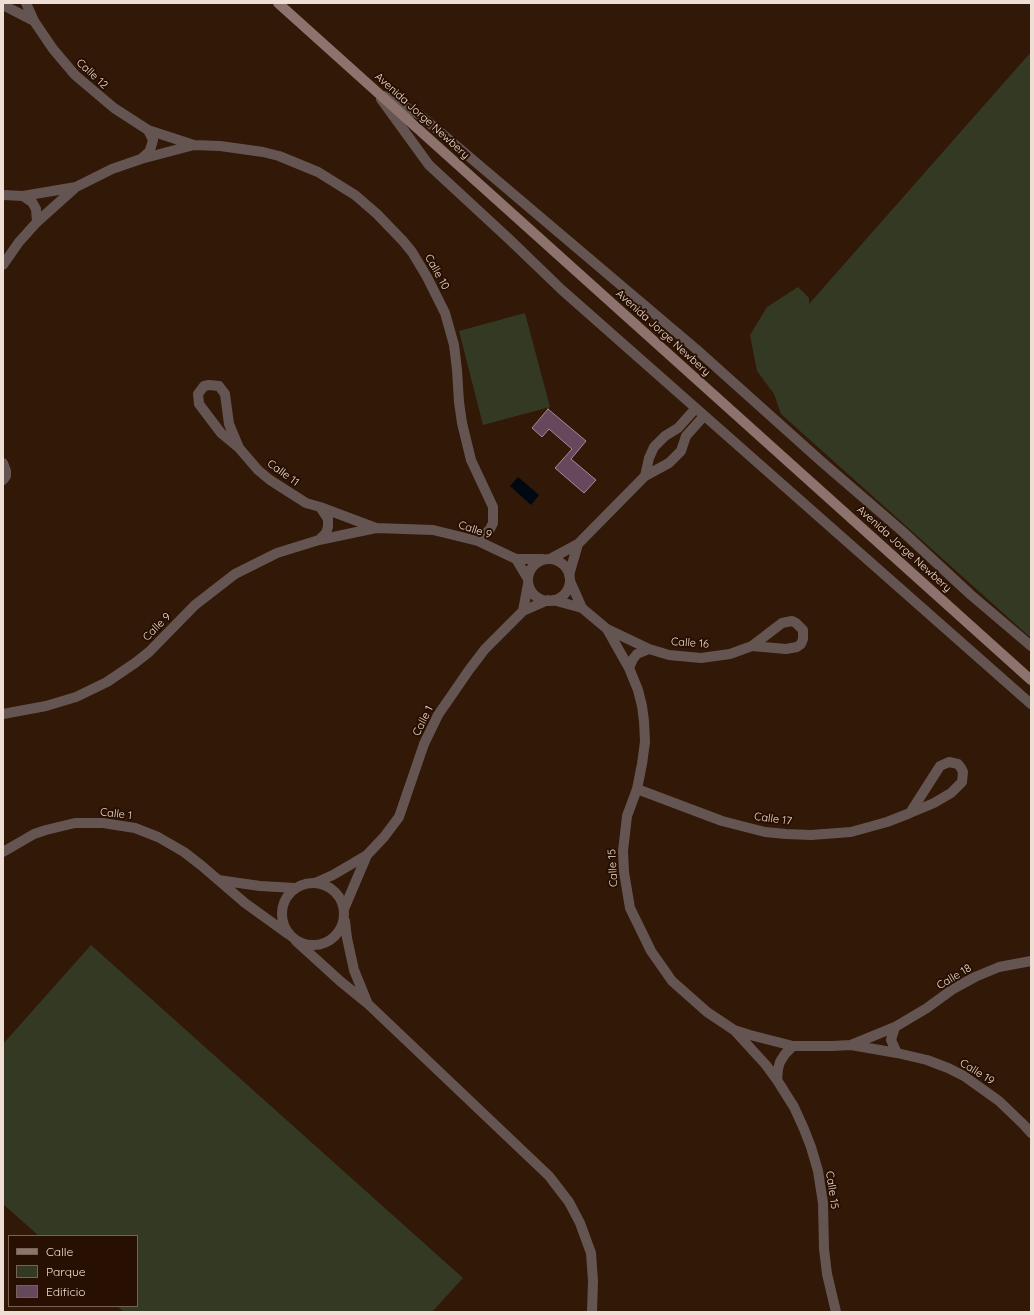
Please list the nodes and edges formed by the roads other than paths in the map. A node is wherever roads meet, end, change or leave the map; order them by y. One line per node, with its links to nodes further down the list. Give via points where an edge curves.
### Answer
1 (26, 3): 4 (street, Calle 12)
2 (278, 3): 5 (main road, Avenida Jorge Newbery)
3 (3, 5): 4 (street)
4 (34, 20): 6 (street, Calle 12, via 53,49 75,75 114,108)
5 (375, 91): 14 (street, via 429,165 562,290); 36 (street, via 420,115 582,252 696,349 902,531 971,596); 39 (main road, Avenida Jorge Newbery)
6 (148, 130): 7 (street, Calle 12); 8 (street, via 153,140 149,152)
7 (194, 145): 8 (street); 25 (street, Calle 10, via 264,152 292,160 318,172 355,195 377,214 412,252 427,277 450,327 462,423 472,460 493,507 493,523)
8 (141, 159): 9 (street, via 112,169)
9 (76, 187): 11 (street); 12 (street)
10 (3, 196): 11 (street)
11 (23, 196): 12 (street, via 36,208)
12 (37, 222): 13 (street)
13 (3, 265)
14 (695, 409): 15 (street); 16 (street)
15 (704, 416): 17 (street); 40 (street)
16 (678, 428): 17 (street); 20 (street, via 664,436 654,447)
17 (686, 436): 20 (street, via 682,451 669,463)
18 (239, 448): 18 (street, via 229,424 225,394 214,385 204,386 198,394 199,404 221,433); 22 (street, Calle 11, via 270,480 306,503)
19 (3, 462): 21 (street, via 6,471)
20 (645, 476): 26 (street)
21 (3, 480)
22 (320, 507): 23 (street, Calle 11); 24 (street, via 328,519 328,527)
23 (376, 528): 24 (street, Calle 9); 25 (street, Calle 9, via 433,530)
24 (319, 540): 41 (street, Calle 9, via 277,553 235,574 195,605 135,663 107,682 76,697)
25 (478, 542): 27 (street, Calle 9)
26 (578, 544): 28 (street); 29 (street)
27 (516, 559): 28 (street); 30 (street)
28 (547, 559): 29 (street, via 560,562); 30 (street, via 531,568)
29 (569, 578): 31 (street, via 566,591 558,598); 32 (street)
30 (528, 581): 31 (street, via 534,594); 33 (street)
31 (550, 600): 32 (street); 33 (street)
32 (582, 608): 34 (street)
33 (522, 611): 45 (street, Calle 1, via 485,649 438,715 424,744 399,817)
34 (608, 630): 37 (street, Calle 16); 38 (street, Calle 15)
35 (752, 646): 35 (street, via 793,649 801,644 803,630 796,622 782,623); 37 (street, Calle 16, via 730,654 701,658 669,655)
36 (1031, 646)
37 (649, 649): 38 (street, via 637,654)
38 (629, 668): 42 (street, Calle 15, via 638,690 644,721 644,754)
39 (1031, 680)
40 (1031, 704)
41 (3, 714)
42 (637, 789): 43 (street, Calle 17, via 722,821 765,832 786,834 811,836 851,832); 55 (street, Calle 15, via 627,816 623,851 627,893 635,919 651,951 672,981 707,1012)
43 (910, 813): 43 (street, Calle 17, via 934,803 959,786 963,772 958,764 949,762 940,766)
44 (3, 852): 46 (street, Calle 1, via 34,834 60,826 75,823 125,825 171,844)
45 (367, 855): 47 (street); 49 (street)
46 (216, 879): 48 (street); 51 (street, Calle 1)
47 (315, 883): 48 (street); 49 (street, via 325,885 334,891 341,899)
48 (295, 888): 51 (street, via 283,904 281,915 283,925)
49 (344, 909): 50 (street)
50 (344, 919): 51 (street, via 335,938 326,943 306,945); 53 (street, via 354,970)
51 (292, 938): 53 (street)
52 (1031, 961): 54 (street, Calle 18, via 999,967 975,977)
53 (367, 1003): 61 (street, via 549,1176 569,1202 591,1254 594,1282)
54 (895, 1027): 56 (street, Calle 18); 58 (street, via 891,1040)
55 (734, 1030): 57 (street); 59 (street, Calle 15)
56 (851, 1045): 57 (street); 58 (street, Calle 19)
57 (793, 1046): 59 (street, via 780,1062)
58 (897, 1053): 60 (street, Calle 19, via 927,1060 964,1076 999,1101)
59 (777, 1080): 62 (street, Calle 15, via 794,1107 812,1147 823,1203 827,1274)
60 (1031, 1133)
61 (592, 1312)
62 (836, 1312)

